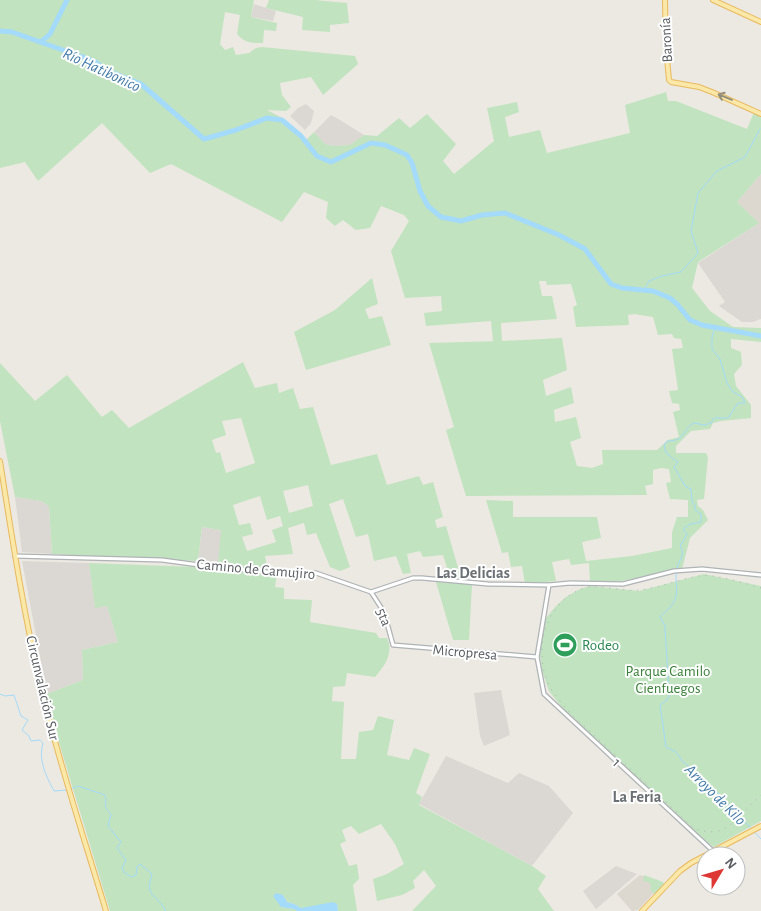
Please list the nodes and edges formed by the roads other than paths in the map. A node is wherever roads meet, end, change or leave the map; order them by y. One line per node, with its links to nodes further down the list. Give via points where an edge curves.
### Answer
1 (665, 0): 4 (main road, Baronía, one-way to 1, via 727,98 669,80)
2 (713, 0): 3 (main road)
3 (761, 22)
4 (761, 114)
5 (0, 461): 6 (main road, Circunvalación Sur)
6 (14, 556): 9 (street, Camino de Camujiro, via 162,560 268,572 316,573); 16 (main road, Circunvalación Sur, via 42,690)
7 (761, 575): 8 (street, via 718,570 674,571 623,584)
8 (549, 585): 9 (street, via 414,578); 11 (street)
9 (371, 592): 10 (street, 5ta, via 384,612)
10 (393, 645): 11 (street, Micropresa)
11 (537, 657): 13 (street, 1, via 544,694)
12 (759, 827): 14 (main road)
13 (708, 846)
14 (723, 846)
15 (696, 861): 17 (main road, via 683,868)
16 (106, 911)
17 (642, 911)

